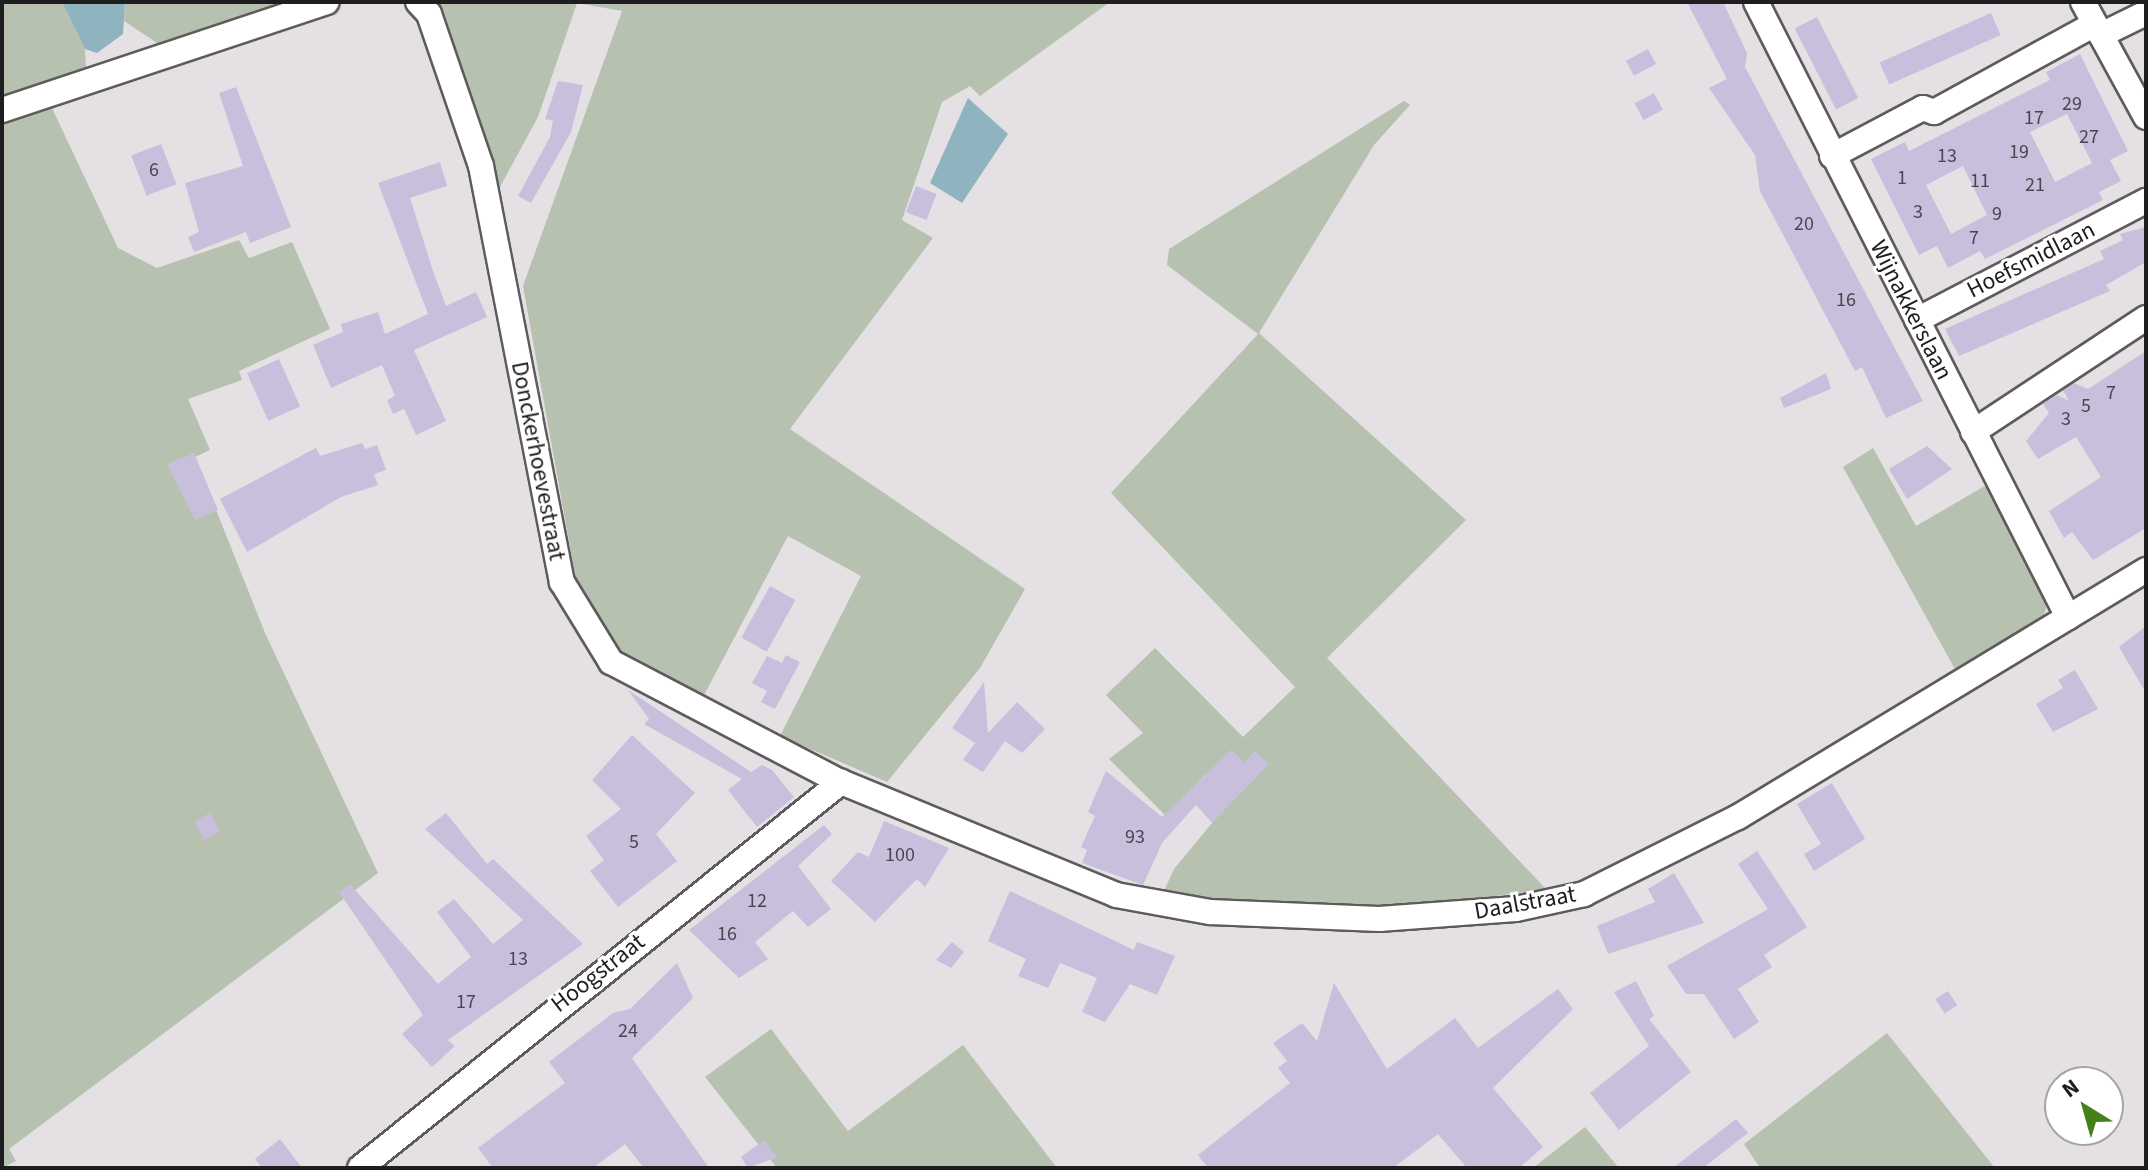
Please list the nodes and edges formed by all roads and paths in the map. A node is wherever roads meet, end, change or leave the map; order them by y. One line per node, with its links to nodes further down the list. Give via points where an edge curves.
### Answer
1 (326, 2): 7 (street)
2 (418, 2): 16 (street, Donckerhoevestraat, via 481,166 562,582 579,620 611,662)
3 (1756, 2): 9 (street, Wijnakkerslaan)
4 (2083, 2): 6 (street)
5 (2146, 13): 6 (street)
6 (2098, 30): 8 (street); 9 (street, via 2002,70 1934,112 1923,108)
7 (2, 110)
8 (2146, 117)
9 (1832, 156): 12 (street, Wijnakkerslaan)
10 (2146, 201): 12 (street, Hoefsmidlaan)
11 (2146, 318): 13 (street)
12 (1917, 320): 13 (street, Wijnakkerslaan)
13 (1973, 432): 15 (street, Wijnakkerslaan)
14 (2146, 570): 15 (street, Daalstraat)
15 (2068, 617): 16 (street, Daalstraat, via 1677,851 1584,894 1516,909 1379,919 1164,907 1116,895)
16 (841, 782): 17 (street, Hoogstraat)
17 (360, 1168)

